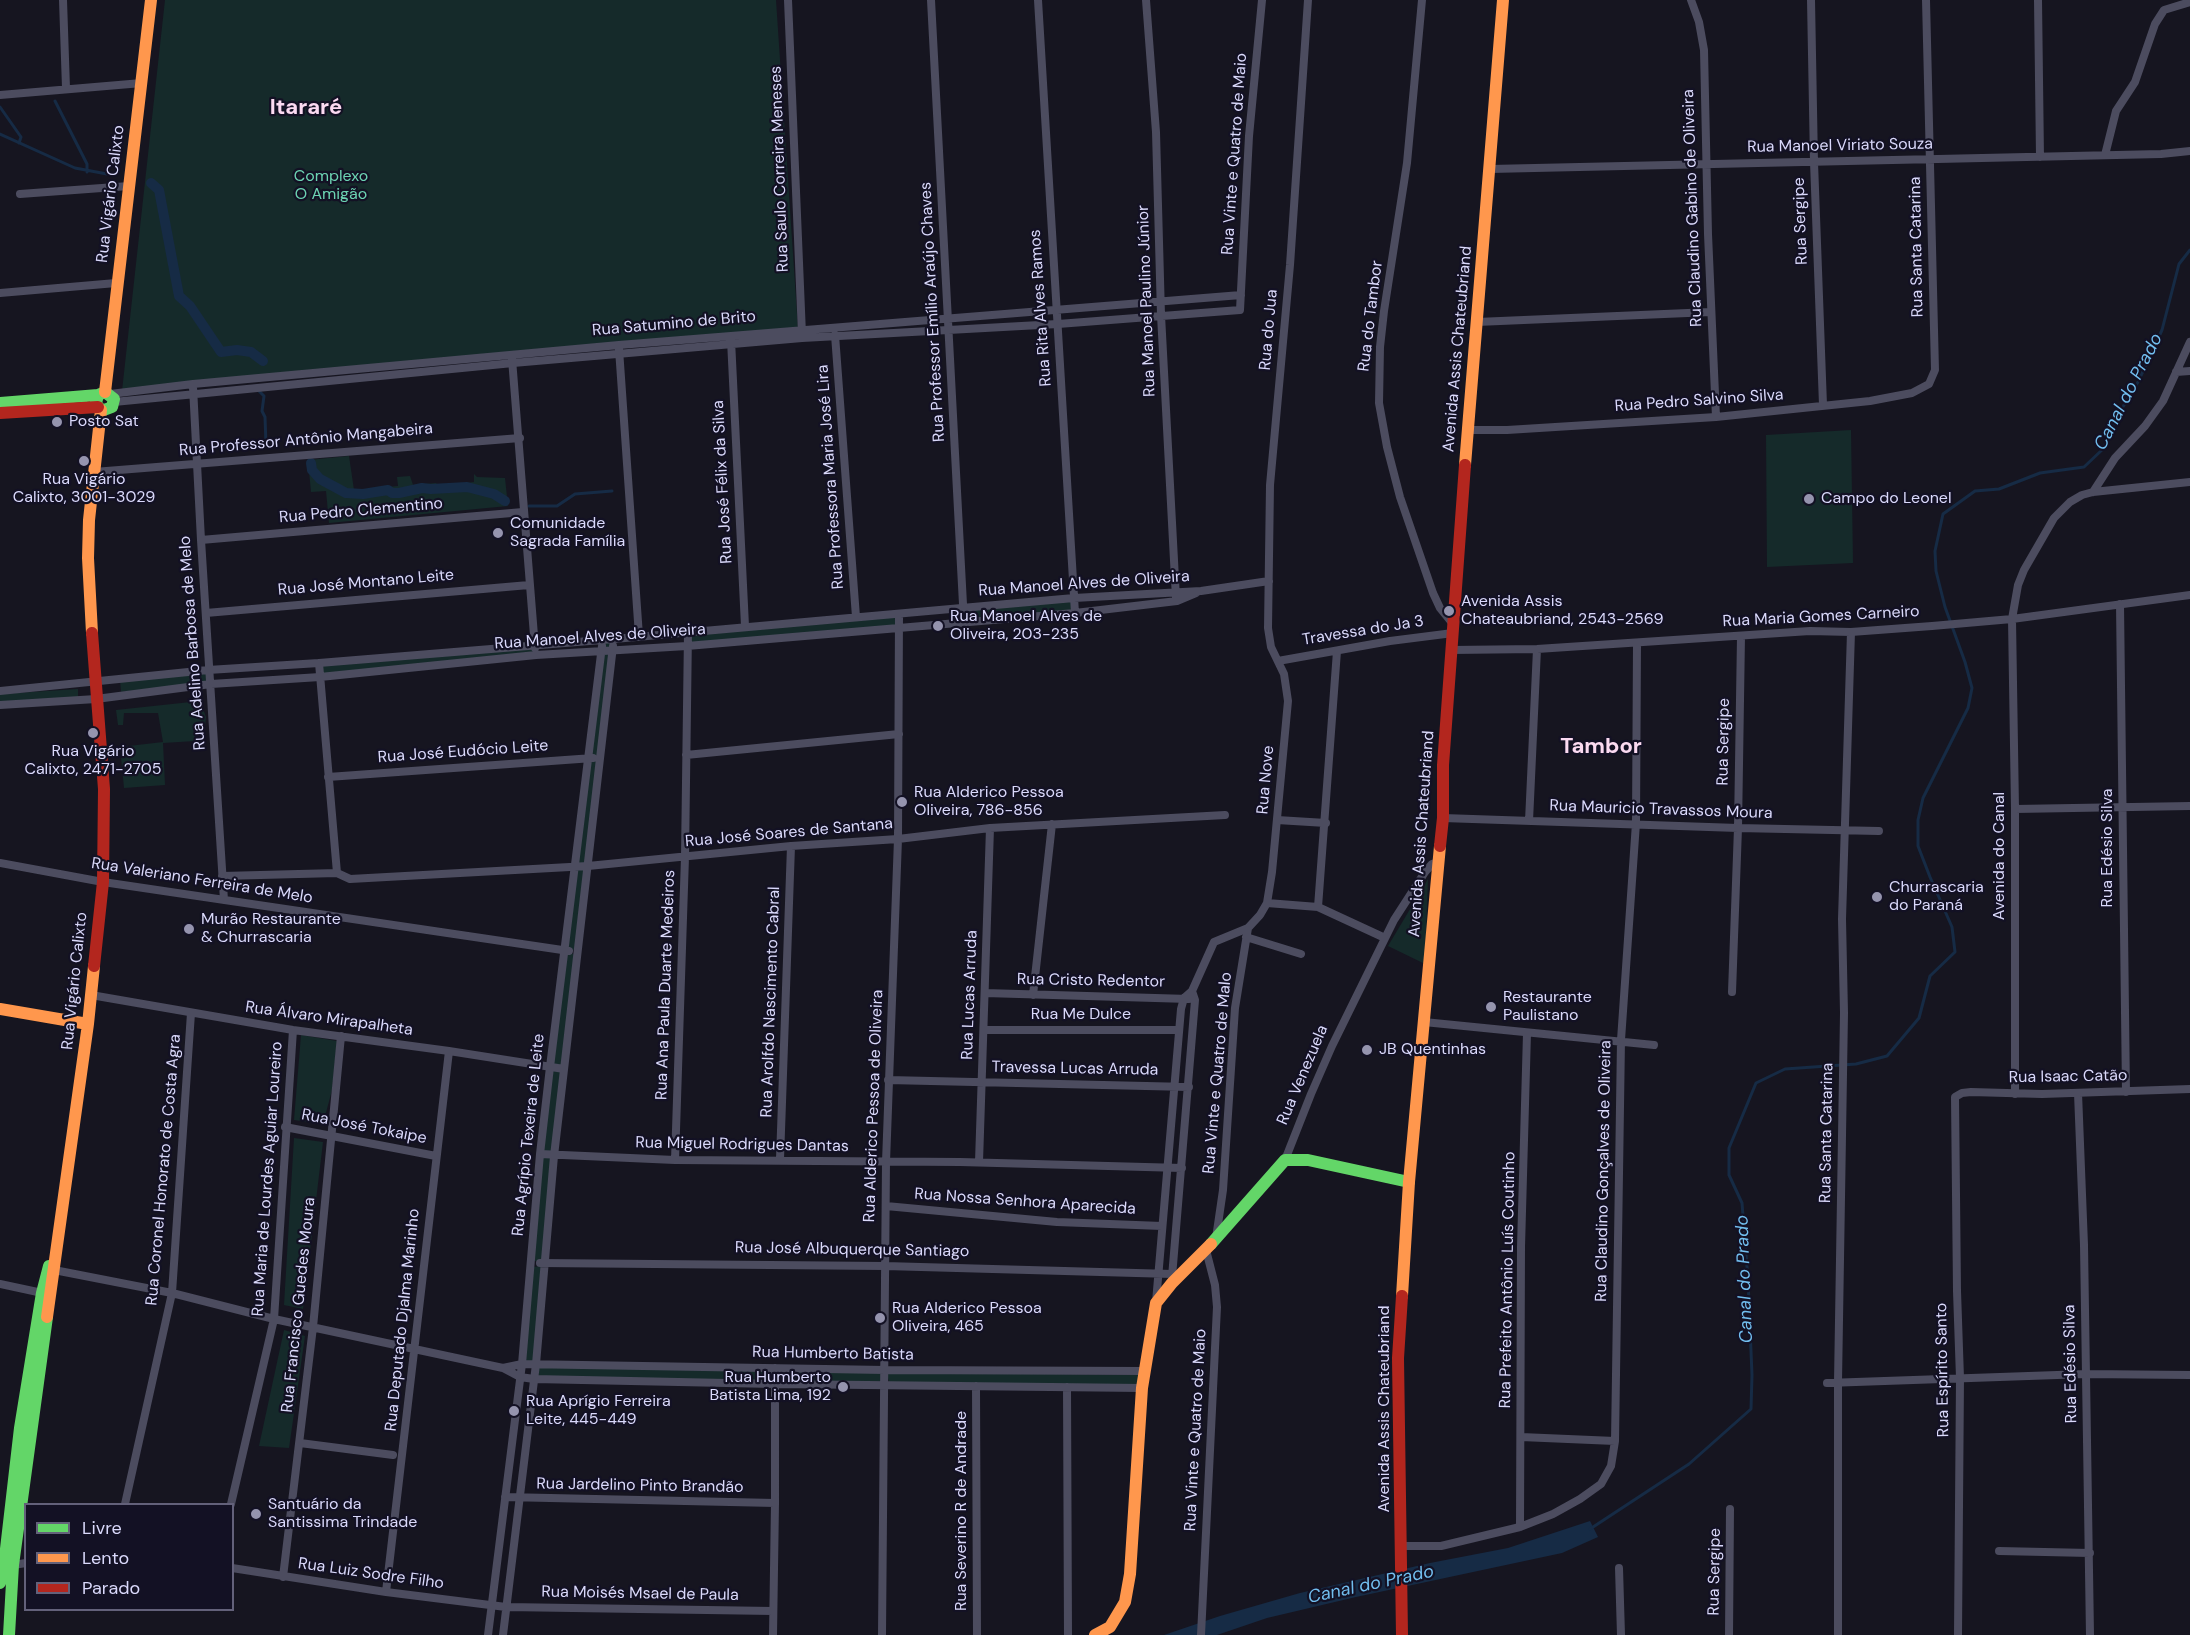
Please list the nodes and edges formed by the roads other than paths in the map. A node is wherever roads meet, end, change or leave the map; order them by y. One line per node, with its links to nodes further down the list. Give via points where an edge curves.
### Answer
1 (63, 0): 17 (street)
2 (151, 0): 16 (main road, Rua Vigário Calixto)
3 (788, 0): 40 (street, Rua Saulo Correira Meneses)
4 (931, 0): 36 (street, Rua Professor Emílio Araújo Chaves)
5 (1038, 0): 32 (street, Rua Rita Alves Ramos)
6 (1146, 0): 31 (street, Rua Manoel Paulino Júnior, via 1156,132)
7 (1262, 0): 30 (street, Rua Vinte e Quatro de Maio, via 1249,136)
8 (1308, 0): 63 (street, Rua do Jua, via 1270,486)
9 (1422, 0): 77 (street, Rua do Tambor, via 1407,163 1383,323 1379,403 1400,496 1433,593)
10 (1503, 0): 25 (main road, Avenida Assis Chateubriand)
11 (1690, 0): 24 (street, Rua Claudino Gabino de Oliveira, via 1704,50)
12 (1811, 0): 23 (street, Rua Sergipe)
13 (1926, 0): 22 (street, Rua Santa Catarina)
14 (2038, 0): 21 (street)
15 (2190, 2): 20 (street, via 2164,10 2155,24 2135,82 2116,111)
16 (141, 83): 17 (street); 26 (main road, Rua Vigário Calixto)
17 (66, 88): 18 (street)
18 (0, 95)
19 (2190, 151): 20 (street, Rua Manoel Viriato Souza)
20 (2105, 155): 21 (street, Rua Manoel Viriato Souza)
21 (2040, 157): 22 (street, Rua Manoel Viriato Souza)
22 (1930, 159): 23 (street, Rua Manoel Viriato Souza); 48 (street, Rua Santa Catarina, via 1935,370)
23 (1814, 162): 24 (street, Rua Manoel Viriato Souza); 52 (street, Rua Sergipe)
24 (1707, 164): 25 (street, Rua Manoel Viriato Souza); 34 (street, Rua Claudino Gabino de Oliveira)
25 (1490, 168): 37 (main road, Avenida Assis Chateubriand)
26 (129, 186): 27 (street); 28 (main road, Rua Vigário Calixto)
27 (20, 194)
28 (116, 283): 29 (street); 50 (main road, Rua Vigário Calixto)
29 (0, 294)
30 (1241, 295): 31 (street, Rua Satumino de Brito); 33 (street, Rua Vinte e Quatro de Maio)
31 (1161, 301): 32 (street, Rua Satumino de Brito); 35 (street, Rua Manoel Paulino Júnior)
32 (1056, 309): 36 (street, Rua Satumino de Brito); 38 (street, Rua Rita Alves Ramos)
33 (1240, 310): 35 (street, Rua Satumino de Brito)
34 (1711, 312): 37 (street); 54 (street, Rua Claudino Gabino de Oliveira)
35 (1161, 315): 38 (street, Rua Satumino de Brito); 66 (street, Rua Manoel Paulino Júnior)
36 (949, 318): 39 (street, Rua Professor Emílio Araújo Chaves); 40 (street, Rua Satumino de Brito)
37 (1478, 322): 55 (main road, Avenida Assis Chateubriand)
38 (1058, 324): 39 (street, Rua Satumino de Brito); 67 (street, Rua Rita Alves Ramos)
39 (950, 330): 41 (street, Rua Satumino de Brito); 69 (street, Rua Professor Emílio Araújo Chaves)
40 (802, 333): 41 (street, Rua Satumino de Brito); 42 (street, Rua Satumino de Brito)
41 (835, 336): 73 (street, Rua Professora Maria José Lira)
42 (731, 340): 44 (street, Rua Satumino de Brito); 76 (street, Rua José Félix da Silva)
43 (2190, 342): 47 (street)
44 (619, 349): 45 (street, Rua Satumino de Brito); 81 (street)
45 (512, 359): 49 (street, Rua Satumino de Brito); 56 (street)
46 (2190, 371): 47 (street)
47 (2176, 372): 60 (street, via 2157,411 2115,458)
48 (1929, 384): 52 (street, Rua Pedro Salvino Silva, via 1912,393)
49 (193, 388): 50 (street, Rua Satumino de Brito); 57 (street, Rua Adelino Barbosa de Melo)
50 (104, 400): 51 (main road, Rua Satumino de Brito); 53 (main road, Rua Satumino de Brito); 58 (main road, Rua Vigário Calixto)
51 (0, 403)
52 (1823, 405): 54 (street, Rua Pedro Salvino Silva)
53 (0, 413)
54 (1716, 417): 55 (street, Rua Pedro Salvino Silva)
55 (1467, 430): 77 (main road, Avenida Assis Chateubriand)
56 (520, 438): 57 (street, Rua Professor Antônio Mangabeira); 61 (street)
57 (197, 464): 58 (street, Rua Professor Antônio Mangabeira); 62 (street, Rua Adelino Barbosa de Melo)
58 (94, 472): 99 (main road, Rua Vigário Calixto, via 88,558)
59 (2190, 482): 60 (street)
60 (2093, 492): 74 (street, Avenida do Canal, via 2070,502 2054,518 2024,570)
61 (524, 512): 62 (street, Rua Pedro Clementino); 64 (street)
62 (201, 540): 70 (street, Rua Adelino Barbosa de Melo)
63 (1269, 581): 66 (street, Rua Manoel Alves de Oliveira); 94 (street, Rua do Jua, via 1269,640)
64 (529, 585): 70 (street, Rua José Montano Leite); 86 (street)
65 (2190, 595): 68 (street, Rua Maria Gomes Carneiro)
66 (1176, 597): 67 (street, Rua Manoel Alves de Oliveira); 72 (street, Rua Manoel Alves de Oliveira)
67 (1074, 598): 69 (street, Rua Manoel Alves de Oliveira); 72 (street, Rua Rita Alves Ramos)
68 (2120, 604): 74 (street, Rua Maria Gomes Carneiro); 110 (street, Rua Edésio Silva)
69 (963, 608): 71 (street, Rua Manoel Alves de Oliveira); 75 (street, Rua Professor Emílio Araújo Chaves)
70 (206, 613): 97 (street, Rua Adelino Barbosa de Melo)
71 (899, 614): 73 (street, Rua Manoel Alves de Oliveira); 78 (street, Rua Alderico Pessoa de Oliveira)
72 (1075, 614): 75 (street, Rua Manoel Alves de Oliveira)
73 (856, 617): 76 (street, Rua Manoel Alves de Oliveira)
74 (2012, 619): 80 (street, Rua Maria Gomes Carneiro); 112 (street, Avenida do Canal)
75 (964, 623): 78 (street, Rua Manoel Alves de Oliveira)
76 (745, 626): 79 (street, Rua Manoel Alves de Oliveira)
77 (1453, 628): 90 (main road, Avenida Assis Chateubriand); 92 (street, Travessa do Ja 3)
78 (899, 629): 87 (street, Rua Manoel Alves de Oliveira); 105 (street, Rua Alderico Pessoa de Oliveira)
79 (688, 632): 81 (street, Rua Manoel Alves de Oliveira); 87 (street, Rua Ana Paula Duarte Medeiros)
80 (1851, 632): 82 (street, Rua Maria Gomes Carneiro); 122 (street, Rua Santa Catarina)
81 (639, 636): 84 (street, Rua Manoel Alves de Oliveira)
82 (1741, 636): 85 (street, Rua Maria Gomes Carneiro); 121 (street, Rua Sergipe)
83 (603, 639): 84 (street, Rua Manoel Alves de Oliveira); 86 (street, Rua Manoel Alves de Oliveira); 91 (street, Rua Agrípio Texeira de Leite)
84 (614, 639): 89 (street, Rua Agrípio Texeira de Leite)
85 (1636, 643): 88 (street, Rua Maria Gomes Carneiro); 118 (street, Rua Claudino Gonçalves de Oliveira)
86 (534, 645): 93 (street); 95 (street, Rua Manoel Alves de Oliveira)
87 (687, 645): 89 (street, Rua Manoel Alves de Oliveira); 106 (street, Rua Ana Paula Duarte Medeiros)
88 (1537, 649): 90 (street, Rua Maria Gomes Carneiro); 116 (street)
89 (613, 650): 91 (street, Rua Manoel Alves de Oliveira); 107 (street, Rua Agrípio Texeira de Leite)
90 (1451, 650): 114 (main road, Avenida Assis Chateubriand)
91 (602, 651): 93 (street, Rua Manoel Alves de Oliveira); 108 (street, Rua Agrípio Texeira de Leite)
92 (1337, 651): 94 (street, Travessa do Ja 3); 117 (street)
93 (536, 655): 98 (street, Rua Manoel Alves de Oliveira)
94 (1278, 661): 115 (street, Rua Nove, via 1288,701)
95 (319, 663): 96 (street, Rua Manoel Alves de Oliveira); 98 (street)
96 (259, 667): 97 (street, Rua Manoel Alves de Oliveira); 100 (street)
97 (210, 670): 99 (street, Rua Manoel Alves de Oliveira); 101 (street, Rua Adelino Barbosa de Melo)
98 (320, 677): 100 (street, Rua Manoel Alves de Oliveira); 109 (street)
99 (94, 678): 102 (street, Rua Manoel Alves de Oliveira); 103 (main road, Rua Vigário Calixto)
100 (261, 681): 101 (street, Rua Manoel Alves de Oliveira)
101 (211, 684): 103 (street, Rua Manoel Alves de Oliveira); 132 (street, Rua Adelino Barbosa de Melo)
102 (0, 691)
103 (96, 699): 104 (street, Rua Manoel Alves de Oliveira); 133 (main road, Rua Vigário Calixto, via 104,789)
104 (0, 705)
105 (899, 734): 106 (street); 124 (street, Rua Alderico Pessoa de Oliveira)
106 (686, 755): 126 (street, Rua Ana Paula Duarte Medeiros)
107 (599, 757): 108 (street, Rua José Eudócio Leite); 130 (street, Rua Agrípio Texeira de Leite)
108 (588, 758): 109 (street, Rua José Eudócio Leite); 129 (street, Rua Agrípio Texeira de Leite)
109 (328, 777): 131 (street)
110 (2123, 806): 111 (street); 112 (street); 168 (street, Rua Edésio Silva)
111 (2190, 806)
112 (2015, 809): 170 (street, Avenida do Canal)
113 (1225, 815): 119 (street, Rua José Soares de Santana)
114 (1443, 818): 116 (street, Rua Mauricio Travassos Moura); 127 (main road, Avenida Assis Chateubriand)
115 (1277, 820): 117 (street); 135 (street, Rua Nove)
116 (1529, 821): 118 (street, Rua Mauricio Travassos Moura)
117 (1326, 823): 136 (street)
118 (1636, 823): 121 (street, Rua Mauricio Travassos Moura); 158 (street, Rua Claudino Gonçalves de Oliveira)
119 (1052, 824): 120 (street, Rua José Soares de Santana); 146 (street)
120 (990, 828): 124 (street, Rua José Soares de Santana); 144 (street, Rua Lucas Arruda)
121 (1738, 828): 122 (street, Rua Mauricio Travassos Moura); 143 (street, Rua Sergipe)
122 (1845, 829): 123 (street, Rua Mauricio Travassos Moura); 213 (street, Rua Santa Catarina)
123 (1879, 831)
124 (898, 839): 125 (street, Rua José Soares de Santana); 163 (street, Rua Alderico Pessoa de Oliveira)
125 (791, 846): 126 (street, Rua José Soares de Santana); 177 (street, Rua Arolfdo Nascimento Cabral)
126 (685, 856): 130 (street, Rua José Soares de Santana); 178 (street, Rua Ana Paula Duarte Medeiros)
127 (1438, 862): 138 (street, Rua Venezuela, via 1425,872); 151 (main road, Avenida Assis Chateubriand)
128 (0, 863): 133 (street, Rua Valeriano Ferreira de Melo)
129 (574, 866): 130 (street, Rua José Soares de Santana); 131 (street, Rua José Soares de Santana, via 356,880); 139 (street, Rua Agrípio Texeira de Leite)
130 (588, 866): 140 (street, Rua Agrípio Texeira de Leite)
131 (337, 873): 132 (street)
132 (222, 876): 134 (street, Rua Adelino Barbosa de Melo)
133 (103, 882): 134 (street, Rua Valeriano Ferreira de Melo); 145 (main road, Rua Vigário Calixto)
134 (224, 900): 139 (street, Rua Valeriano Ferreira de Melo)
135 (1267, 903): 136 (street); 137 (street)
136 (1318, 907): 138 (street)
137 (1247, 933): 141 (street); 142 (street, Rua Vinte e Quatro de Malo, via 1214,942); 187 (street, Rua Vinte e Quatro de Malo, via 1235,1008 1223,1190)
138 (1385, 938): 179 (street, Rua Venezuela, via 1332,1046)
139 (566, 951): 140 (street, Rua Valeriano Ferreira de Melo); 161 (street, Rua Agrípio Texeira de Leite)
140 (578, 952): 162 (street, Rua Agrípio Texeira de Leite)
141 (1301, 954)
142 (1192, 991): 147 (street, Rua Vinte e Quatro de Malo); 148 (street, Rua Vinte e Quatro de Malo)
143 (1732, 992)
144 (985, 993): 146 (street, Rua Cristo Redentor); 154 (street, Rua Lucas Arruda)
145 (91, 995): 150 (street, Rua Álvaro Mirapalheta); 152 (main road, Rua Vigário Calixto)
146 (1033, 995): 147 (street, Rua Cristo Redentor)
147 (1184, 999): 148 (street, Rua Cristo Redentor); 155 (street)
148 (1195, 1000): 166 (street)
149 (0, 1009): 152 (main road)
150 (191, 1013): 153 (street, Rua Álvaro Mirapalheta); 196 (street, Rua Coronel Honorato de Costa Agra)
151 (1424, 1022): 156 (street); 184 (main road, Avenida Assis Chateubriand)
152 (88, 1024): 192 (main road, Rua Vigário Calixto)
153 (293, 1030): 157 (street, Rua Álvaro Mirapalheta); 172 (street, Rua Maria de Lourdes Aguiar Loureiro)
154 (984, 1030): 155 (street, Rua Me Dulce); 164 (street, Rua Lucas Arruda)
155 (1179, 1030): 165 (street)
156 (1527, 1033): 158 (street); 220 (street, Rua Prefeito Antônio Luís Coutinho)
157 (341, 1036): 160 (street, Rua Álvaro Mirapalheta); 173 (street, Rua Francisco Guedes Moura)
158 (1621, 1040): 159 (street); 221 (street, Rua Claudino Gonçalves de Oliveira)
159 (1654, 1045)
160 (449, 1051): 161 (street, Rua Álvaro Mirapalheta); 175 (street, Rua Deputado Djalma Marinho)
161 (550, 1067): 162 (street, Rua Álvaro Mirapalheta); 174 (street, Rua Agrípio Texeira de Leite)
162 (564, 1069): 176 (street, Rua Agrípio Texeira de Leite)
163 (888, 1080): 164 (street, Travessa Lucas Arruda); 180 (street, Rua Alderico Pessoa de Oliveira)
164 (981, 1083): 165 (street, Travessa Lucas Arruda); 181 (street, Rua Lucas Arruda)
165 (1174, 1086): 166 (street, Travessa Lucas Arruda); 182 (street)
166 (1188, 1087): 183 (street)
167 (2190, 1089): 168 (street, Rua Isaac Catão)
168 (2126, 1092): 169 (street, Rua Isaac Catão)
169 (2078, 1093): 170 (street, Rua Isaac Catão); 208 (street, Rua Edésio Silva)
170 (2015, 1094): 171 (street, Rua Isaac Catão, via 1962,1093 1956,1095)
171 (1954, 1104): 211 (street, Rua Espírito Santo)
172 (285, 1127): 173 (street, Rua José Tokaipe); 199 (street, Rua Maria de Lourdes Aguiar Loureiro)
173 (332, 1136): 175 (street, Rua José Tokaipe); 200 (street, Rua Francisco Guedes Moura)
174 (540, 1154): 176 (street, Rua Miguel Rodrigues Dantas); 189 (street, Rua Agrípio Texeira de Leite)
175 (436, 1155): 201 (street, Rua Deputado Djalma Marinho)
176 (554, 1156): 178 (street, Rua Miguel Rodrigues Dantas); 190 (street, Rua Agrípio Texeira de Leite)
177 (780, 1159): 178 (street, Rua Miguel Rodrigues Dantas); 180 (street, Rua Miguel Rodrigues Dantas)
178 (675, 1160)
179 (1285, 1160): 184 (main road, via 1308,1160); 187 (main road, Rua Venezuela)
180 (886, 1162): 181 (street, Rua Miguel Rodrigues Dantas); 185 (street, Rua Alderico Pessoa de Oliveira)
181 (979, 1162): 182 (street, Rua Miguel Rodrigues Dantas)
182 (1166, 1167): 183 (street, Rua Miguel Rodrigues Dantas); 186 (street)
183 (1182, 1168): 194 (street)
184 (1409, 1182): 232 (main road, Avenida Assis Chateubriand, via 1398,1358)
185 (886, 1206): 186 (street, Rua Nossa Senhora Aparecida, via 1058,1222); 191 (street, Rua Alderico Pessoa de Oliveira)
186 (1162, 1226): 193 (street)
187 (1216, 1238): 188 (main road, Rua Venezuela)
188 (1206, 1250): 194 (main road, Rua Venezuela); 252 (street, Rua Vinte e Quatro de Maio, via 1217,1307)
189 (531, 1263): 190 (street, Rua José Albuquerque Santiago); 202 (street, Rua Agrípio Texeira de Leite)
190 (544, 1263): 191 (street, Rua José Albuquerque Santiago); 203 (street, Rua Agrípio Texeira de Leite)
191 (885, 1266): 193 (street, Rua José Albuquerque Santiago); 206 (street, Rua Alderico Pessoa de Oliveira)
192 (51, 1269): 196 (street); 197 (main road, Rua Vigário Calixto)
193 (1158, 1275): 194 (street, Rua José Albuquerque Santiago); 198 (street)
194 (1172, 1278): 198 (main road)
195 (0, 1284): 197 (street)
196 (172, 1293): 199 (street); 226 (street, Rua Coronel Honorato de Costa Agra)
197 (47, 1294): 231 (main road, Rua Vigário Calixto, via 20,1428); 235 (main road, Rua Vigário Calixto, via 21,1501)
198 (1156, 1303): 207 (main road)
199 (274, 1319): 200 (street); 227 (street, Rua Maria de Lourdes Aguiar Loureiro)
200 (313, 1327): 201 (street); 222 (street, Rua Francisco Guedes Moura)
201 (415, 1349): 204 (street); 240 (street, Rua Deputado Djalma Marinho)
202 (522, 1364): 203 (street, Rua Humberto Batista); 204 (street, Rua Humberto Batista); 210 (street, Rua Agrípio Texeira de Leite)
203 (536, 1364): 205 (street, Rua Humberto Batista); 212 (street, Rua Agrípio Texeira de Leite)
204 (503, 1368): 210 (street, Rua Humberto Batista)
205 (775, 1368): 206 (street, Rua Humberto Batista); 215 (street)
206 (885, 1370): 207 (street, Rua Humberto Batista); 216 (street, Rua Alderico Pessoa de Oliveira)
207 (1144, 1371): 219 (main road)
208 (2086, 1374): 209 (street); 211 (street); 234 (street, Rua Edésio Silva)
209 (2190, 1375)
210 (520, 1377): 212 (street, Rua Humberto Batista); 224 (street, Rua Agrípio Texeira de Leite)
211 (1960, 1378): 213 (street); 257 (street, Rua Espírito Santo)
212 (534, 1379): 215 (street, Rua Humberto Batista); 225 (street, Rua Agrípio Texeira de Leite)
213 (1838, 1382): 214 (street); 256 (street, Rua Santa Catarina)
214 (1827, 1383)
215 (775, 1384): 216 (street, Rua Humberto Batista); 228 (street)
216 (885, 1384): 217 (street, Rua Humberto Batista); 248 (street, Rua Alderico Pessoa de Oliveira)
217 (976, 1386): 218 (street, Rua Humberto Batista); 249 (street, Rua Severino R de Andrade)
218 (1067, 1387): 219 (street, Rua Humberto Batista); 250 (street)
219 (1142, 1388): 251 (main road, via 1125,1602 1110,1627)
220 (1521, 1437): 221 (street); 230 (street, Rua Prefeito Antônio Luís Coutinho)
221 (1615, 1442): 230 (street, Rua Claudino Gonçalves de Oliveira, via 1611,1466 1601,1484 1553,1514)
222 (300, 1443): 223 (street); 238 (street, Rua Francisco Guedes Moura)
223 (393, 1455)
224 (505, 1497): 225 (street, Rua Jardelino Pinto Brandão); 241 (street, Rua Agrípio Texeira de Leite)
225 (520, 1498): 228 (street, Rua Jardelino Pinto Brandão); 242 (street, Rua Agrípio Texeira de Leite)
226 (125, 1503)
227 (231, 1503)
228 (775, 1503): 243 (street)
229 (1730, 1509): 255 (street, Rua Sergipe)
230 (1521, 1527): 232 (street, Rua Claudino Gonçalves de Oliveira)
231 (3, 1544): 239 (main road, Rua Vigário Calixto)
232 (1401, 1551): 253 (main road, Avenida Assis Chateubriand)
233 (1999, 1551): 234 (street)
234 (2090, 1553): 258 (street, Rua Edésio Silva)
235 (19, 1564): 244 (main road, Rua Vigário Calixto)
236 (234, 1568): 238 (street, Rua Luiz Sodre Filho)
237 (1619, 1568): 254 (street)
238 (284, 1577): 240 (street, Rua Luiz Sodre Filho)
239 (0, 1583)
240 (386, 1592): 241 (street, Rua Luiz Sodre Filho)
241 (491, 1605): 242 (street, Rua Luiz Sodre Filho); 245 (street, Rua Agrípio Texeira de Leite)
242 (506, 1607): 243 (street, Rua Moisés Msael de Paula); 246 (street, Rua Agrípio Texeira de Leite)
243 (773, 1611): 247 (street)
244 (10, 1635)
245 (488, 1635)
246 (503, 1635)
247 (773, 1635)
248 (882, 1635)
249 (977, 1635)
250 (1068, 1635)
251 (1095, 1635)
252 (1201, 1635)
253 (1402, 1635)
254 (1621, 1635)
255 (1729, 1635)
256 (1838, 1635)
257 (1958, 1635)
258 (2090, 1635)

